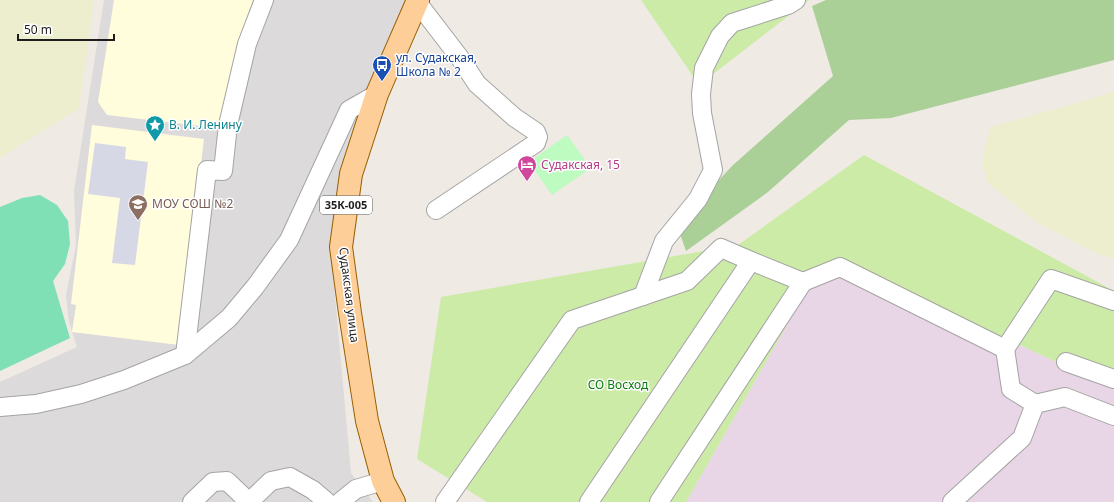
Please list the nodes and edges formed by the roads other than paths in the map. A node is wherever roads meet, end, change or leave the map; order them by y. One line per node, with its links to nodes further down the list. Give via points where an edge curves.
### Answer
1 (264, 0): 11 (street, via 247,44 228,125 223,171 207,170)
2 (796, 0): 8 (street, via 732,24 720,36 704,68 701,94 712,170 698,198 664,241)
3 (418, 1): 4 (main road, Судакская улица / 35К-005); 5 (street, via 477,84 514,117 536,132 538,137 536,143)
4 (377, 94): 11 (street, via 349,110 289,240 281,252 229,318); 17 (main road, Судакская улица / 35К-005, via 351,174 342,247 367,421)
5 (436, 210)
6 (751, 261): 7 (street); 8 (street, via 721,248 687,282); 24 (street)
7 (803, 282): 10 (street, via 840,267); 25 (street)
8 (643, 296): 23 (street, via 572,320)
9 (1114, 301): 10 (street, via 1051,279)
10 (1005, 349): 14 (street, via 1011,388)
11 (185, 355): 15 (street, via 81,394 36,404)
12 (1066, 362): 13 (street)
13 (1114, 379)
14 (1035, 404): 16 (street, via 1065,397); 26 (street, via 1022,438)
15 (0, 407)
16 (1114, 416)
17 (383, 481): 21 (street, via 356,489); 22 (main road, Судакская улица / 35К-005)
18 (192, 502): 19 (street, via 213,482 227,481)
19 (249, 502): 20 (street, via 272,481 290,477 313,490)
20 (327, 502)
21 (340, 502)
22 (394, 502)
23 (445, 502)
24 (589, 502)
25 (659, 502)
26 (952, 502)

